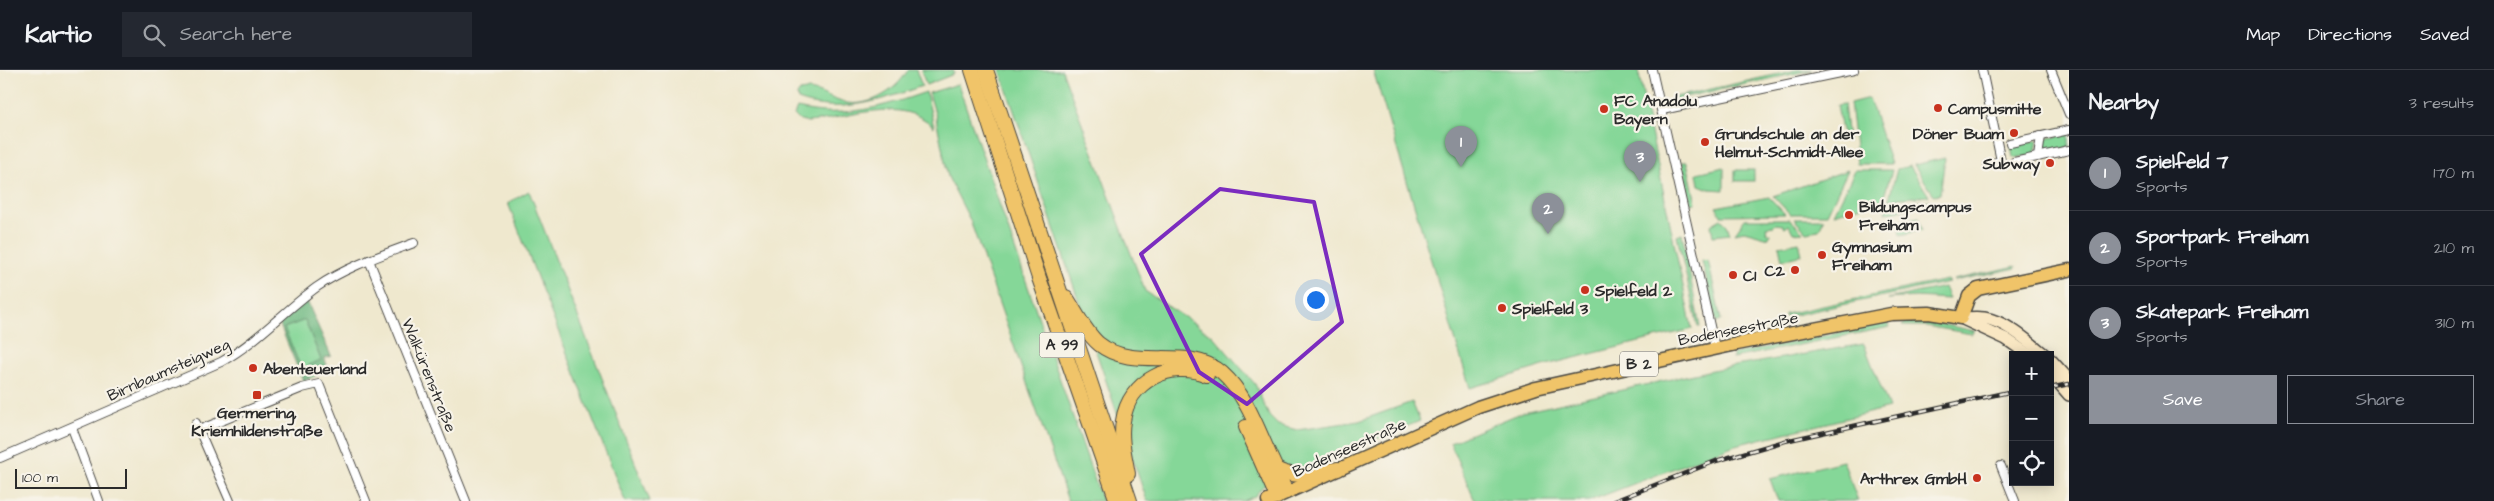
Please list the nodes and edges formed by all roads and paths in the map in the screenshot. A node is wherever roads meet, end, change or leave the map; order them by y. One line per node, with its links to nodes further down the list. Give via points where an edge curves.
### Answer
1 (972, 70): 36 (highway, A 99, via 1036,269)
2 (986, 70): 20 (highway, A 99)
3 (1652, 70): 8 (street)
4 (1854, 70): 8 (street)
5 (1982, 70): 16 (street, via 2001,161)
6 (2051, 70): 7 (street)
7 (2067, 103): 9 (street)
8 (1662, 110): 22 (street)
9 (2069, 114)
10 (2069, 130): 11 (street)
11 (2041, 136): 12 (street); 14 (street)
12 (2010, 142)
13 (2069, 150): 14 (street)
14 (2038, 157): 15 (street)
15 (2014, 162)
16 (1988, 164)
17 (414, 243): 18 (street, Birnbaumsteigweg)
18 (369, 260): 29 (street, Birnbaumsteigweg, via 316,288 243,350); 40 (street, Walkürenstraße)
19 (2069, 270): 21 (main road, via 1978,289 1969,296)
20 (1053, 275): 30 (highway, via 1086,328 1098,343 1114,353 1135,358 1202,362 1220,372 1244,400); 41 (highway, A 99)
21 (1961, 318): 22 (main road, Bodenseestraße / B 2, via 1929,313 1891,314); 23 (main road, via 2006,339); 24 (main road, via 1984,318 1997,323)
22 (1715, 348): 33 (main road, Bodenseestraße / B 2, via 1509,396)
23 (2023, 351)
24 (2040, 351)
25 (2054, 363): 27 (main road)
26 (2054, 378): 28 (main road)
27 (2069, 380)
28 (2069, 395)
29 (72, 428): 31 (street, Birnbaumsteigweg); 37 (street)
30 (1262, 450): 34 (highway); 41 (highway, via 1222,385 1210,376 1184,369 1158,374 1142,384 1131,398 1123,419 1123,446)
31 (0, 458)
32 (2002, 466): 42 (street)
33 (1338, 469): 34 (highway, via 1301,475); 35 (main road, Bodenseestraße / B 2)
34 (1272, 470): 35 (highway)
35 (1277, 497)
36 (1116, 498)
37 (99, 501)
38 (230, 501): 39 (street, via 198,426 319,384)
39 (366, 501)
40 (466, 501)
41 (1131, 501)
42 (2015, 501)

